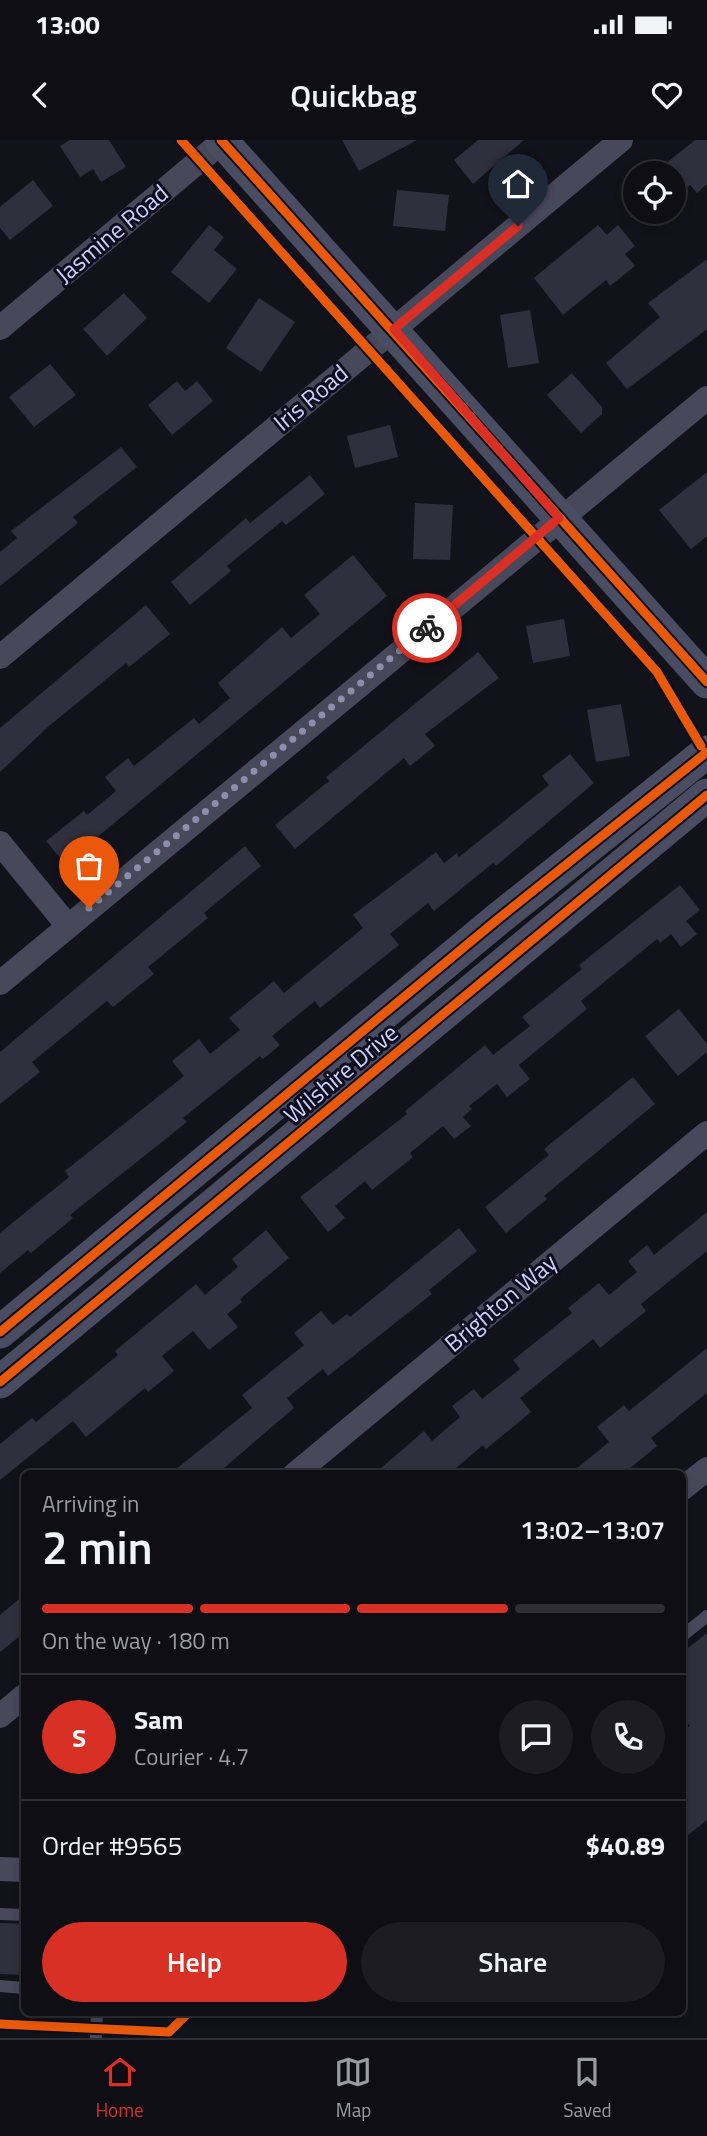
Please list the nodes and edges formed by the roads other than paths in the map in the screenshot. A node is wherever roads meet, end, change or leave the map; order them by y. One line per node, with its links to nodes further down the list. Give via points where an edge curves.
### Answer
1 (222, 140): 3 (street, Jasmine Road); 4 (street)
2 (621, 140): 4 (street, Iris Road)
3 (0, 328)
4 (394, 329): 6 (street); 7 (street, Iris Road)
5 (707, 398): 6 (street)
6 (559, 518): 8 (street); 13 (street)
7 (0, 657)
8 (707, 682)
9 (707, 752): 12 (street, Wilshire Drive)
10 (707, 795): 14 (street, Wilshire Drive)
11 (0, 843): 13 (street)
12 (498, 919): 14 (street); 17 (street, Wilshire Drive)
13 (68, 926): 15 (street)
14 (524, 947): 18 (street, Wilshire Drive)
15 (0, 983)
16 (707, 1133): 22 (street, Brighton Way)
17 (131, 1223): 18 (street); 19 (street, Wilshire Drive)
18 (158, 1251): 20 (street, Wilshire Drive)
19 (0, 1332)
20 (0, 1382)
21 (707, 1469): 23 (street)
22 (300, 1470)
23 (686, 1486)
24 (707, 1616): 25 (lane)
25 (686, 1633)
26 (21, 1699): 27 (street)
27 (0, 1717)
28 (0, 1869): 29 (street)
29 (21, 1870)
30 (0, 1913): 31 (lane)
31 (21, 1915)
32 (0, 1986): 33 (lane)
33 (21, 1988)
34 (97, 2016): 35 (lane)
35 (96, 2038)

